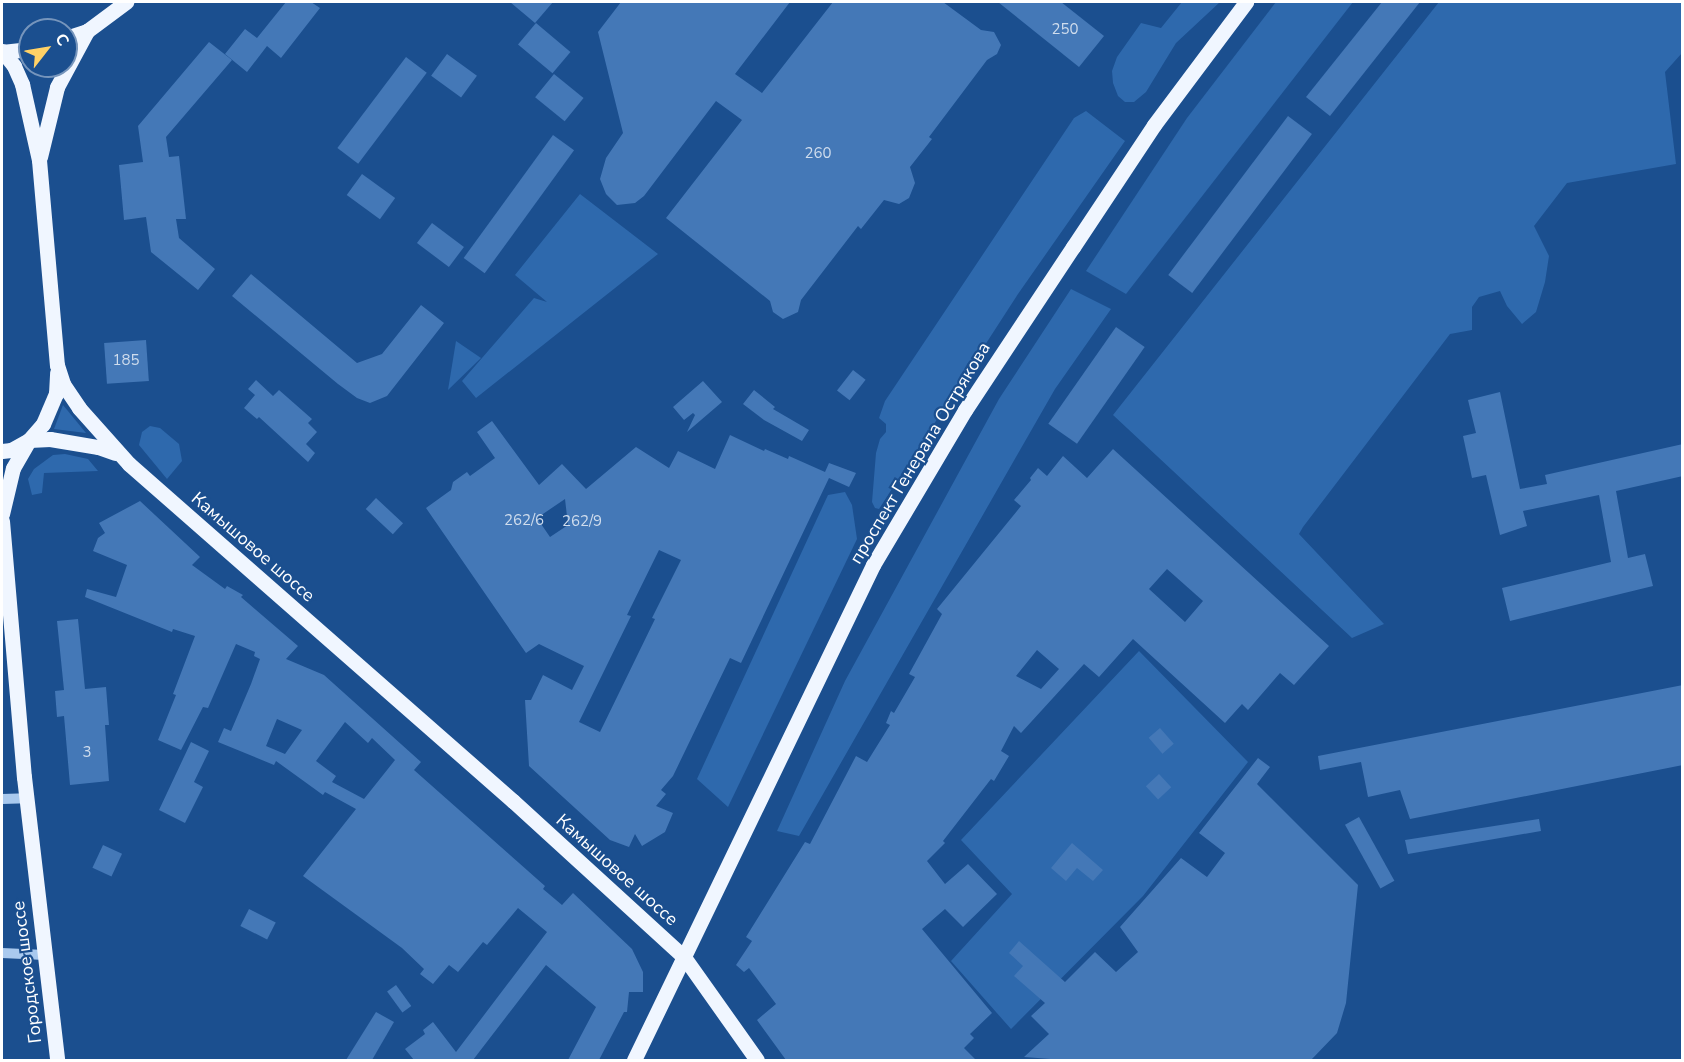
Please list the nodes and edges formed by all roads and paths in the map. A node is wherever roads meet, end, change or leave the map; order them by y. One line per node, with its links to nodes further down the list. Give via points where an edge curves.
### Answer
1 (126, 2): 3 (main road)
2 (1246, 2): 18 (main road, проспект Генерала Острякова, via 1154,125 1085,228 965,410 873,565)
3 (87, 31): 4 (main road); 7 (main road, via 57,87)
4 (78, 34)
5 (18, 50): 6 (main road)
6 (2, 52): 7 (main road, Камышовое шоссе, via 22,84)
7 (39, 160): 8 (main road, Камышовое шоссе)
8 (57, 365): 9 (main road, via 56,394 44,424); 11 (main road, Камышовое шоссе, via 63,384 79,408)
9 (29, 440): 10 (main road); 11 (main road, via 50,439); 12 (main road, via 13,468)
10 (2, 451)
11 (118, 454): 18 (main road, Камышовое шоссе, via 513,801)
12 (2, 514)
13 (2, 521): 14 (main road, Городское шоссе)
14 (26, 798): 15 (street); 17 (main road, Городское шоссе)
15 (2, 799)
16 (2, 953): 17 (street)
17 (45, 955): 19 (main road, Городское шоссе)
18 (684, 957): 20 (main road, проспект Генерала Острякова); 21 (main road, Камышовое шоссе)
19 (57, 1060)
20 (634, 1060)
21 (757, 1060)

